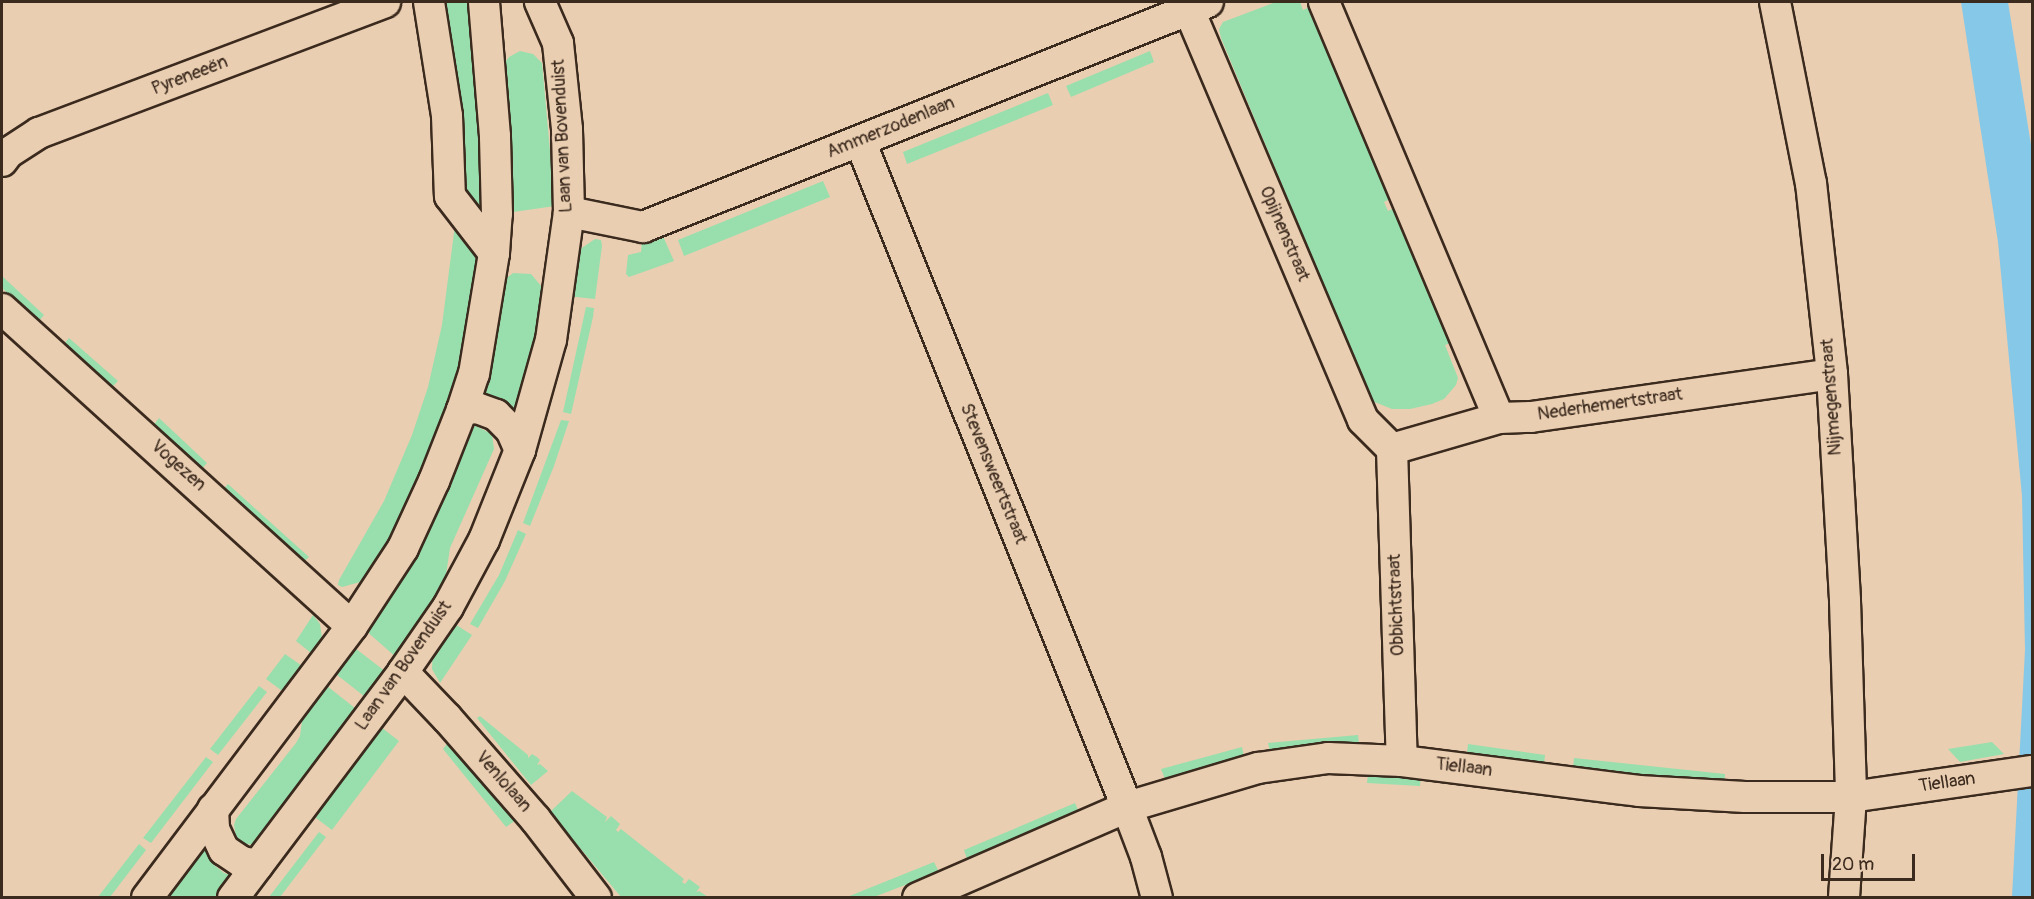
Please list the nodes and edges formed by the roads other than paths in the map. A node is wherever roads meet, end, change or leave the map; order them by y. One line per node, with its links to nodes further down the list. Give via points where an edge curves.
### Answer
1 (385, 2): 9 (street, Pyreneeën, via 39,133)
2 (429, 2): 11 (street, via 447,116 450,196)
3 (484, 2): 11 (street, via 495,136)
4 (540, 2): 10 (street, Laan van Bovenduist, via 558,43 567,129)
5 (1324, 2): 15 (street)
6 (1775, 2): 13 (street, Nijmegenstraat, via 1811,183)
7 (1198, 6): 8 (street, Ammerzodenlaan); 16 (street, Opijnenstraat, via 1363,420)
8 (860, 141): 10 (street, Ammerzodenlaan, via 643,227); 23 (street, Stevensweertstraat)
9 (2, 161)
10 (569, 212): 17 (street, Laan van Bovenduist, via 551,340)
11 (494, 253): 14 (street, via 474,374)
12 (2, 309): 18 (street, Vogezen)
13 (1832, 374): 15 (street, Nederhemertstraat, via 1531,417); 22 (street, Nijmegenstraat)
14 (462, 410): 17 (street, via 477,408 496,415 511,430); 18 (street, via 404,548)
15 (1499, 418): 16 (street, Nederhemertstraat)
16 (1392, 449): 20 (street, Obbichtstraat)
17 (520, 450): 19 (street, Laan van Bovenduist, via 484,540 448,607)
18 (352, 626): 24 (street)
19 (403, 672): 25 (street, Laan van Bovenduist); 28 (street, Venlolaan, via 536,820)
20 (1402, 761): 22 (street, Tiellaan, via 1639,791); 23 (street, Tiellaan, via 1328,758 1258,768)
21 (2023, 773): 22 (street, Tiellaan)
22 (1851, 797): 31 (street, Nijmegenstraat)
23 (1127, 807): 29 (street, Tiellaan); 30 (street, Stevensweertstraat)
24 (213, 809): 25 (street, via 214,829 224,850 242,862); 26 (street)
25 (258, 865): 27 (street, Laan van Bovenduist)
26 (147, 897)
27 (233, 897)
28 (596, 897)
29 (918, 897)
30 (1157, 897)
31 (1844, 897)

